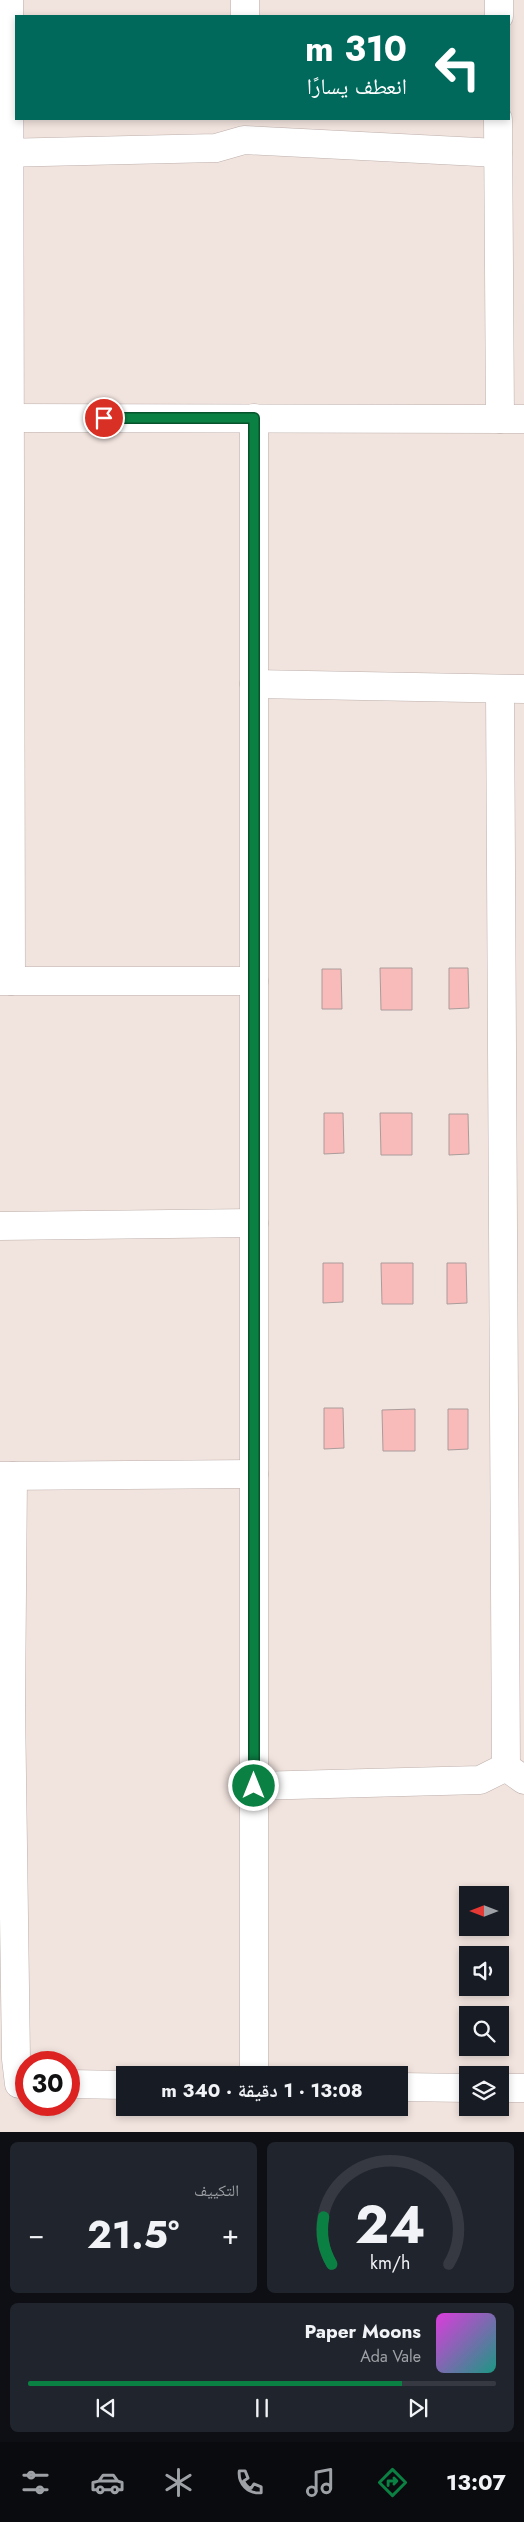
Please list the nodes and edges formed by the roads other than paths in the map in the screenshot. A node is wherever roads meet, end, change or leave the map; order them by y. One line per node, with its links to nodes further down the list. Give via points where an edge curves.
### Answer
1 (9, 0): 8 (street)
2 (245, 0): 4 (street)
3 (500, 0): 5 (street)
4 (245, 15)
5 (499, 15)
6 (498, 120): 9 (street)
7 (244, 129): 8 (street, via 216,148); 9 (street)
8 (4, 153): 10 (street)
9 (498, 153): 12 (street)
10 (5, 418): 11 (street); 15 (street)
11 (254, 418): 12 (street); 13 (street)
12 (512, 419)
13 (254, 684): 14 (street); 16 (street)
14 (512, 689): 17 (street)
15 (6, 981): 16 (street)
16 (254, 981): 18 (street)
17 (514, 1221): 23 (street)
18 (254, 1223): 19 (street); 20 (street)
19 (0, 1226)
20 (254, 1474): 21 (street); 24 (street)
21 (7, 1476): 22 (street)
22 (6, 1706): 25 (street)
23 (515, 1774): 24 (street, via 480,1780)
24 (254, 1786): 26 (street)
25 (16, 2051)
26 (254, 2066)
27 (80, 2084): 28 (street)
28 (116, 2085)
29 (408, 2087): 30 (street)
30 (459, 2088)
31 (509, 2088): 32 (street)
32 (524, 2088)

